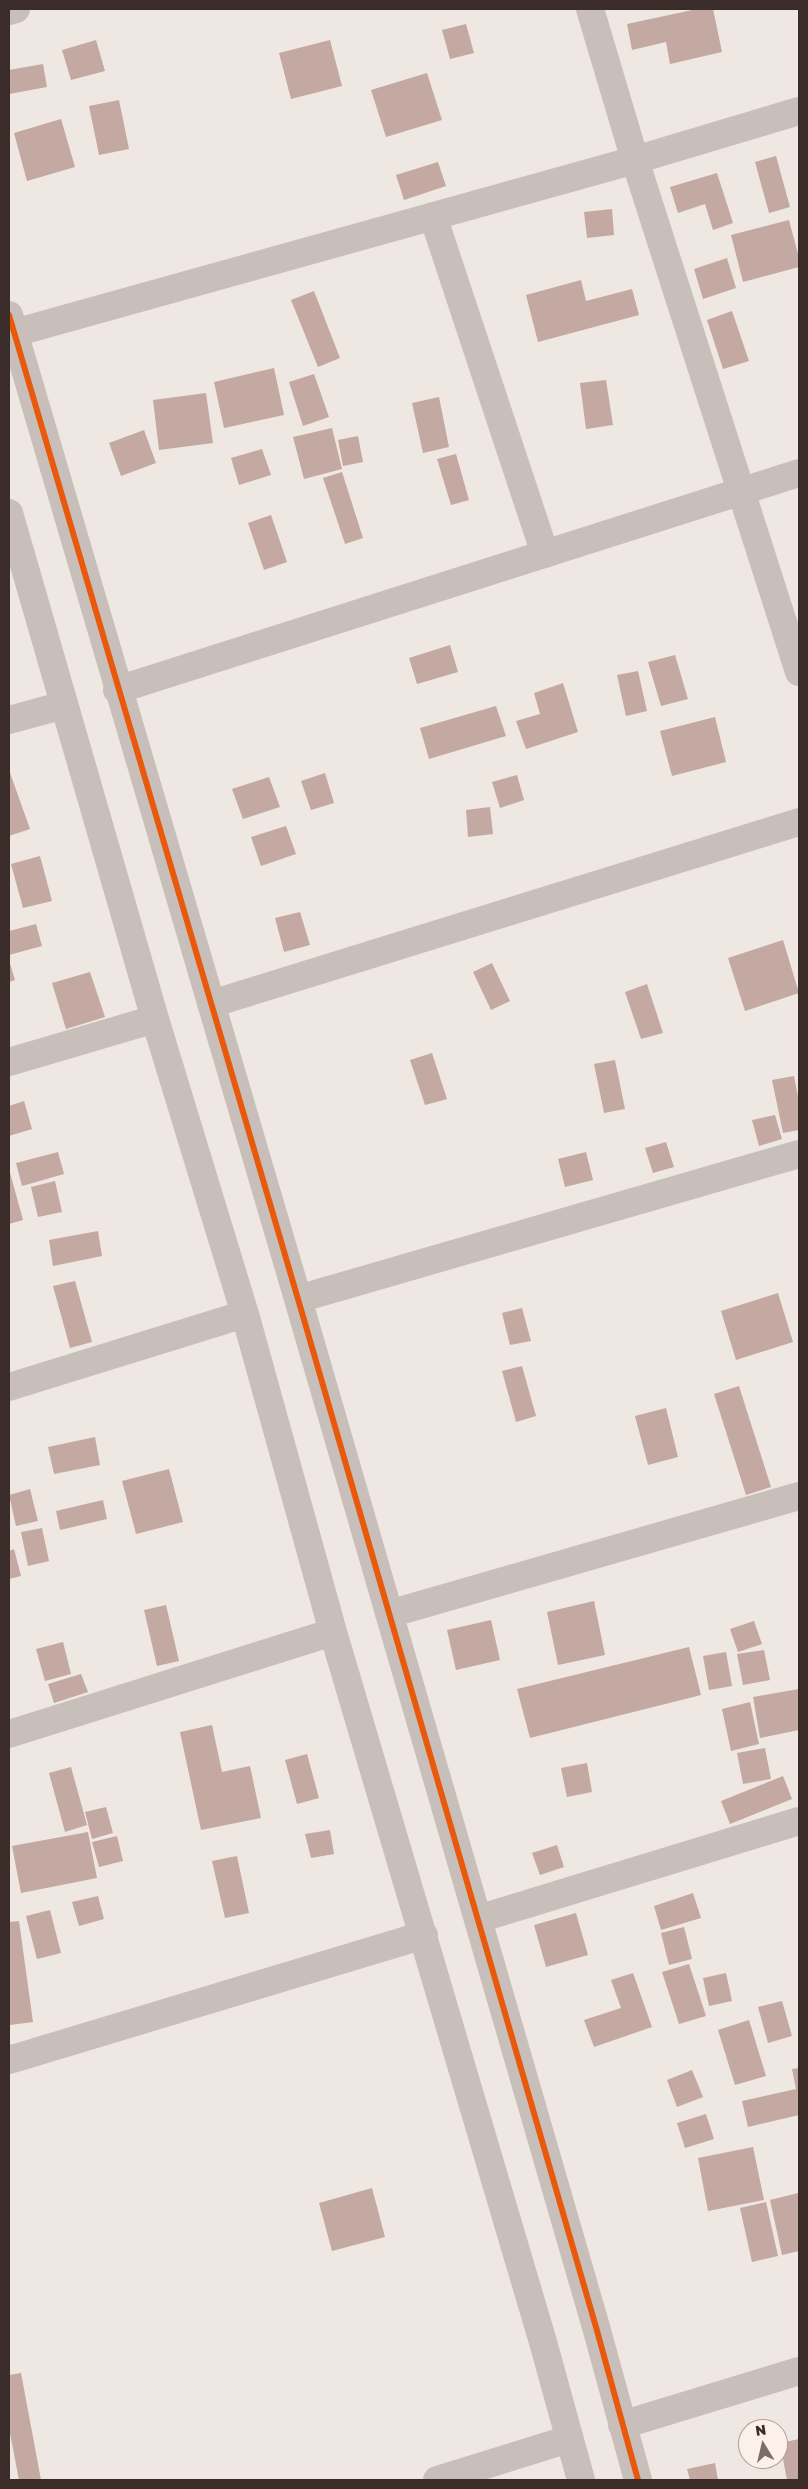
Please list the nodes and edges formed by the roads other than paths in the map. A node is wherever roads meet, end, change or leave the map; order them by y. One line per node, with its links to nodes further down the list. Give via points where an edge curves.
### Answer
1 (16, 9): 3 (street)
2 (590, 9): 5 (street)
3 (9, 11)
4 (799, 111): 5 (street)
5 (635, 160): 6 (street); 9 (street)
6 (433, 216): 7 (street); 11 (street)
7 (12, 324): 13 (street)
8 (799, 473): 9 (street)
9 (740, 491): 11 (street); 12 (street)
10 (9, 514): 14 (street)
11 (545, 554): 13 (street)
12 (799, 672)
13 (117, 690): 17 (street)
14 (64, 705): 15 (street); 18 (street)
15 (9, 720)
16 (799, 822): 17 (street)
17 (211, 1004): 21 (street)
18 (155, 1019): 19 (street); 22 (street)
19 (9, 1062)
20 (799, 1154): 21 (street)
21 (298, 1299): 25 (street)
22 (245, 1314): 23 (street); 26 (street)
23 (9, 1387)
24 (799, 1496): 25 (street)
25 (389, 1614): 29 (street)
26 (333, 1632): 27 (street); 30 (street)
27 (9, 1734)
28 (799, 1821): 29 (street)
29 (478, 1919): 33 (street)
30 (424, 1936): 31 (street); 34 (street)
31 (9, 2060)
32 (799, 2371): 33 (street)
33 (622, 2425): 37 (street)
34 (569, 2440): 35 (street); 36 (street)
35 (437, 2480)
36 (581, 2480)
37 (638, 2480)

